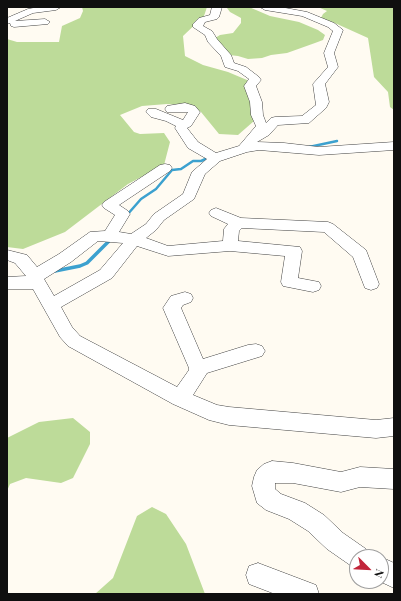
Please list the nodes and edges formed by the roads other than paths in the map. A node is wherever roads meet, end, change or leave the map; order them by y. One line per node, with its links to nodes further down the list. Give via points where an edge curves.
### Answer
1 (56, 7): 5 (street, via 31,11)
2 (217, 7): 9 (street, via 214,17 202,20 198,26 210,32 212,40 226,55 229,65 254,76 255,80 250,86 262,127)
3 (265, 7): 9 (street, via 304,14 331,25 338,32 329,53 333,67 319,84 322,106 305,120 276,121)
4 (45, 22): 5 (street)
5 (8, 23)
6 (171, 109): 8 (street, via 185,108 194,112 187,123)
7 (152, 112): 8 (street)
8 (182, 125): 11 (street, via 181,128 193,145)
9 (249, 144): 10 (street, via 330,151); 11 (street)
10 (394, 146)
11 (215, 158): 17 (street, via 198,172 189,196 159,217)
12 (165, 168): 16 (street, via 109,205 123,214)
13 (216, 213): 14 (street)
14 (239, 223): 15 (street); 18 (street, via 232,229)
15 (296, 226): 19 (street); 23 (street, via 328,227 360,254)
16 (109, 236): 17 (street); 21 (street, via 95,236)
17 (134, 240): 18 (street, via 168,251); 26 (street, via 106,274)
18 (230, 246): 19 (street)
19 (294, 251): 24 (street, via 289,282)
20 (7, 255): 21 (street, via 21,259 29,267)
21 (35, 280): 22 (street); 26 (street)
22 (7, 283)
23 (371, 284)
24 (313, 286)
25 (185, 298): 28 (street, via 177,300 172,308)
26 (52, 305): 29 (street, via 66,332 74,341)
27 (256, 351): 28 (street)
28 (198, 368): 29 (street, via 197,376)
29 (180, 398): 30 (street, via 216,414 229,416 376,429)
30 (394, 428)
31 (394, 479): 32 (street, via 360,476 341,482 272,471 265,477 265,495 316,523)
32 (349, 551)
33 (258, 575): 34 (street)
34 (307, 594)

